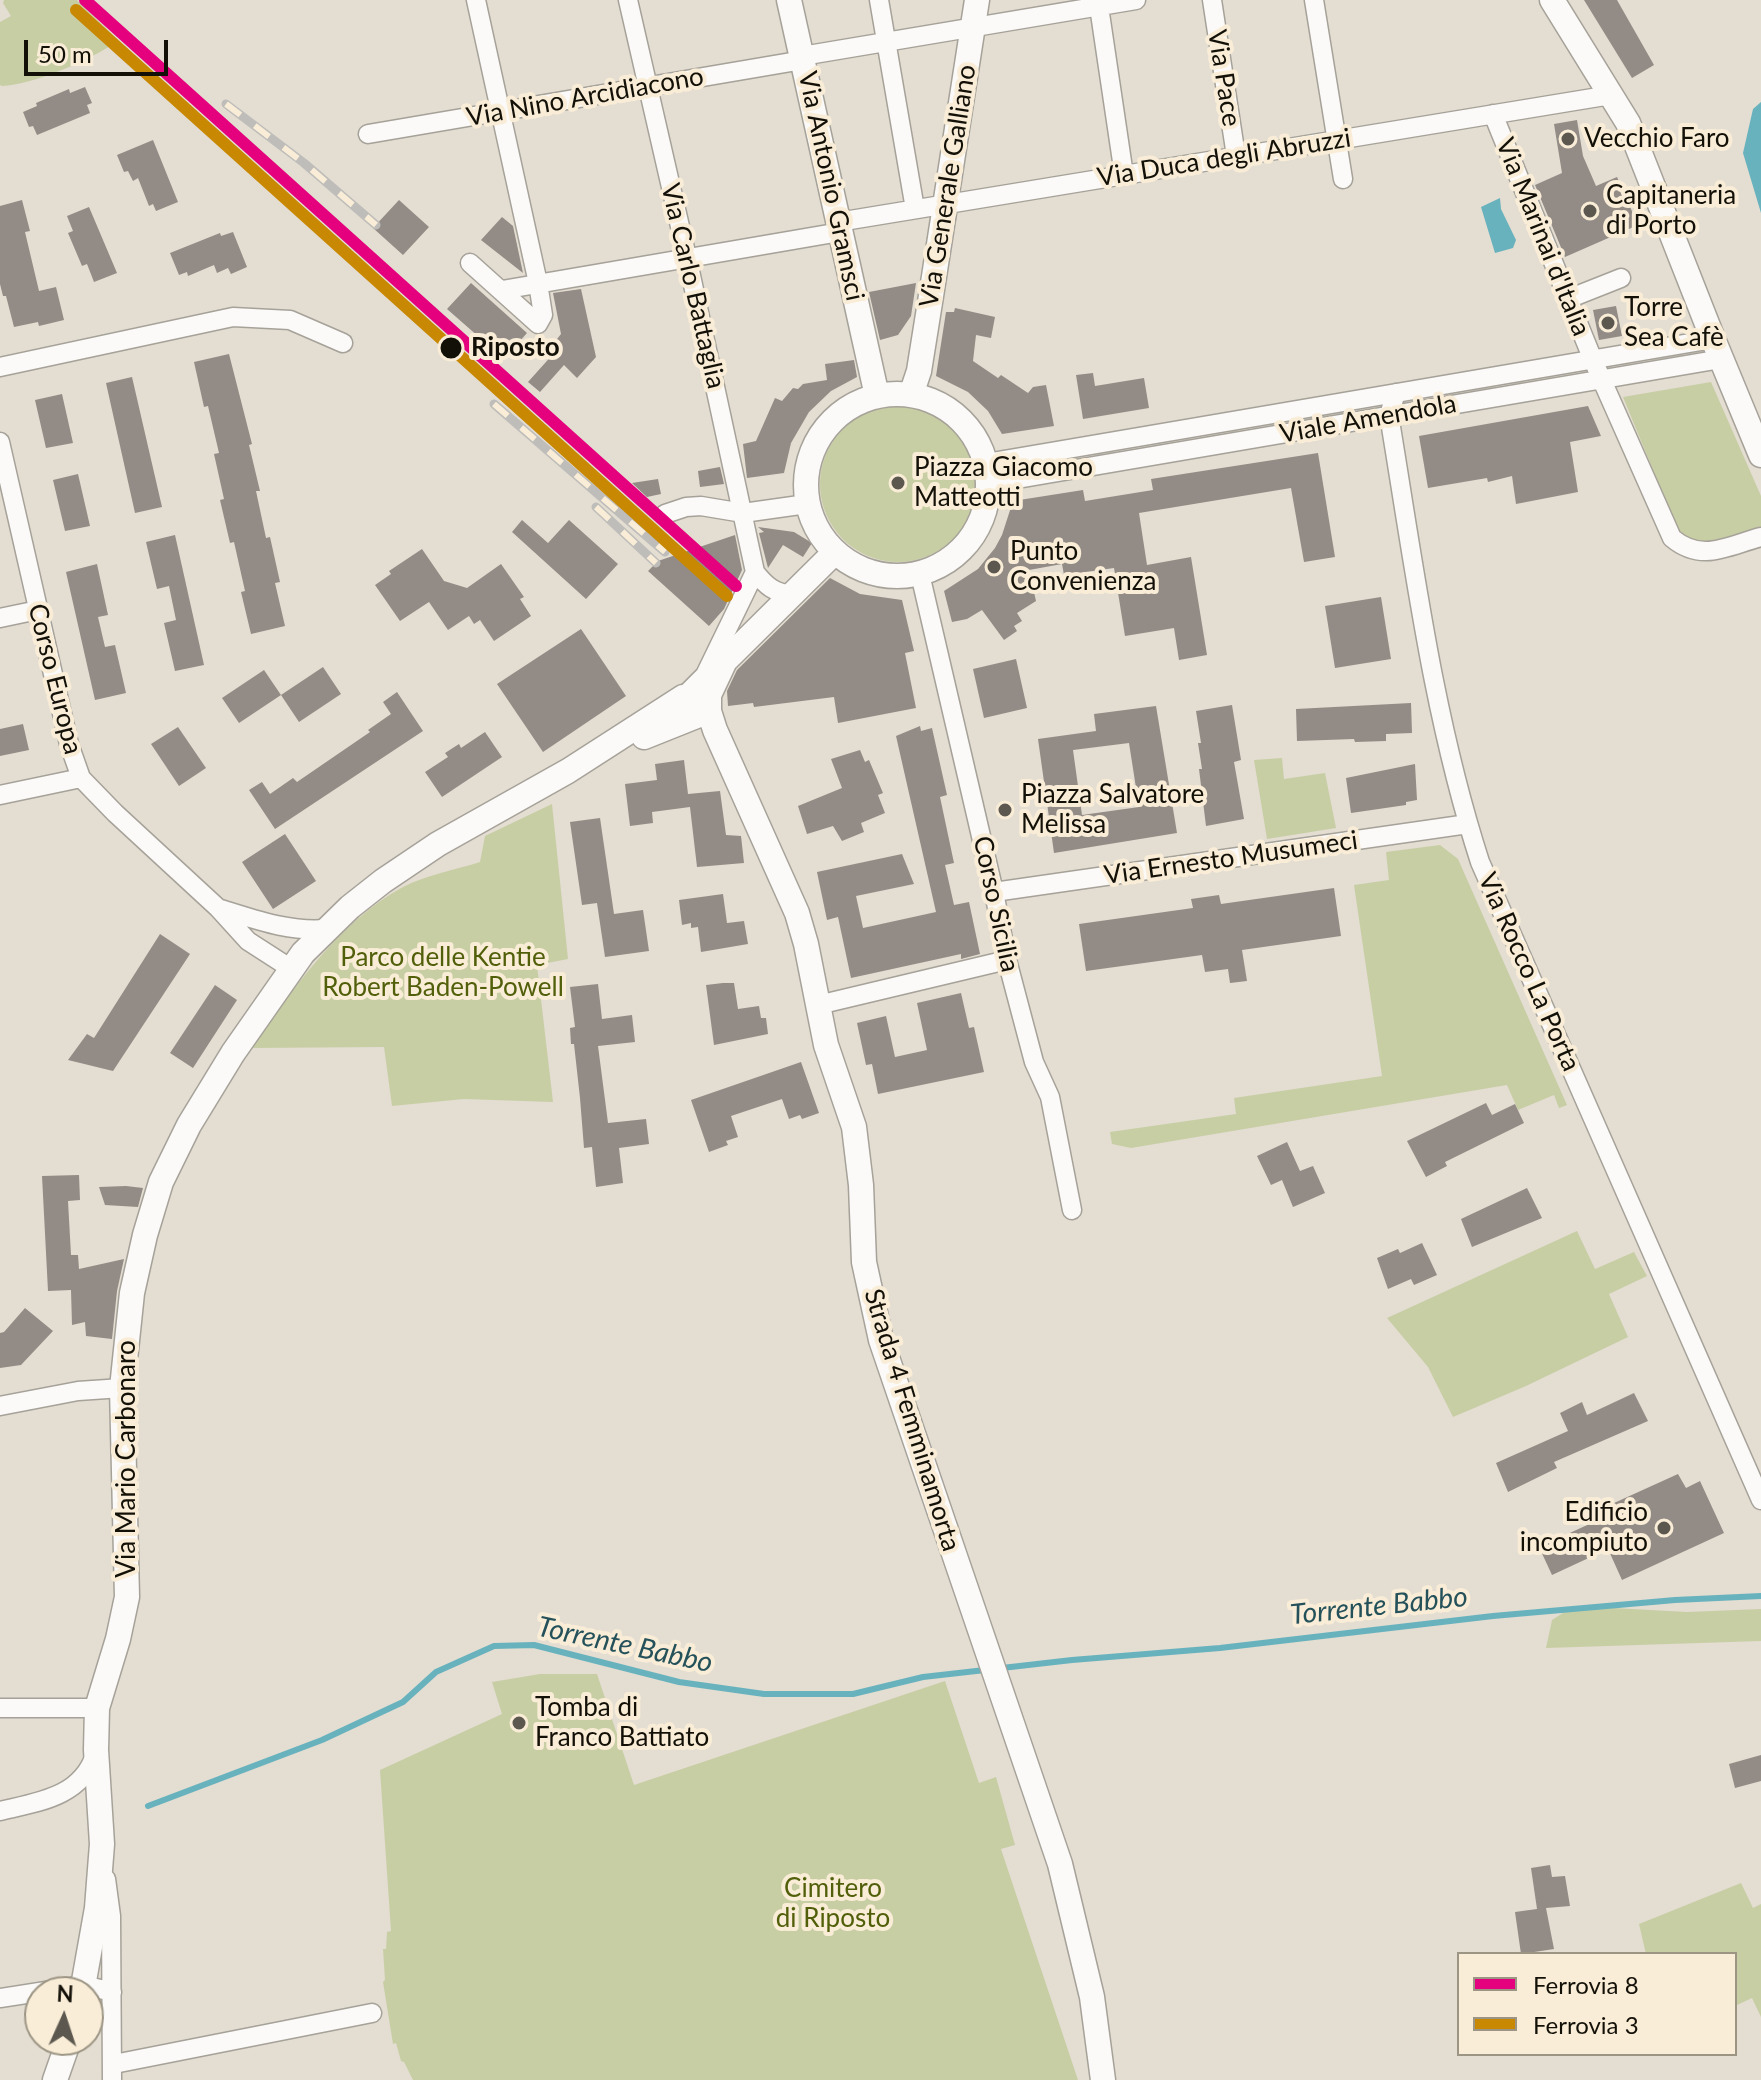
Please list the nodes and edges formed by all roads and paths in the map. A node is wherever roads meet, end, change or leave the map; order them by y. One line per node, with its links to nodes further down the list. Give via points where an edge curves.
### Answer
1 (476, 0): 16 (street)
2 (628, 0): 14 (street, Via Carlo Battaglia)
3 (789, 0): 13 (street, Via Antonio Gramsci)
4 (879, 0): 12 (street)
5 (977, 0): 11 (street, Via Generale Galliano)
6 (1136, 0): 10 (street, Via Nino Arcidiacono)
7 (1212, 0): 20 (street, Via Pace)
8 (1314, 0): 19 (street)
9 (1552, 0): 15 (street)
10 (1098, 3): 11 (street, Via Nino Arcidiacono); 21 (street)
11 (972, 27): 12 (street, Via Nino Arcidiacono); 23 (street, Via Generale Galliano)
12 (887, 42): 13 (street, Via Nino Arcidiacono); 24 (street)
13 (802, 58): 14 (street, Via Nino Arcidiacono); 25 (street, Via Antonio Gramsci)
14 (646, 86): 16 (street, Via Nino Arcidiacono); 26 (street, Via Carlo Battaglia)
15 (1611, 95): 17 (street, Via Duca degli Abruzzi); 33 (street, via 1628,123)
16 (500, 111): 18 (street, Via Nino Arcidiacono); 29 (street)
17 (1493, 114): 19 (street, Via Duca degli Abruzzi); 31 (street, Via Marinai d'Italia)
18 (368, 134)
19 (1336, 140): 20 (street, Via Duca degli Abruzzi); 22 (street)
20 (1236, 156): 21 (street, Via Duca degli Abruzzi)
21 (1124, 175): 23 (street, Via Duca degli Abruzzi)
22 (1343, 179)
23 (944, 205): 24 (street, Via Duca degli Abruzzi); 39 (street, Via Generale Galliano)
24 (915, 209): 25 (street, Via Duca degli Abruzzi)
25 (839, 227): 26 (street, Via Duca degli Abruzzi); 37 (street, Via Antonio Gramsci)
26 (687, 257): 29 (street, Via Duca degli Abruzzi); 45 (street, Via Carlo Battaglia)
27 (470, 263): 30 (street)
28 (1621, 278): 31 (street)
29 (538, 283): 30 (street, Via Duca degli Abruzzi); 30 (street, via 543,315 538,324)
30 (502, 290)
31 (1568, 299): 34 (street, Via Marinai d'Italia)
32 (343, 343): 35 (street, via 290,320 233,317)
33 (1717, 349): 34 (street, Viale Amendola); 36 (street, Viale Amendola); 42 (street)
34 (1593, 360): 36 (street, Via Marinai d'Italia); 38 (street, Viale Amendola)
35 (0, 367)
36 (1601, 379): 40 (street, Viale Amendola); 47 (street, Via Marinai d'Italia, via 1672,538 1699,553)
37 (875, 384): 39 (street); 44 (street, via 820,435)
38 (1396, 393): 40 (street); 43 (street, Viale Amendola, via 1011,458)
39 (911, 395): 43 (street, via 937,403 958,418 975,438)
40 (1389, 415): 43 (street, Viale Amendola, via 1014,479); 58 (street, Via Rocco La Porta, via 1433,680)
41 (0, 442): 52 (street, Corso Europa)
42 (1761, 455)
43 (987, 473): 50 (street, via 984,514 970,541)
44 (796, 506): 45 (street); 48 (street, via 822,538)
45 (743, 513): 46 (street, via 701,506); 49 (street, Via Carlo Battaglia)
46 (665, 514)
47 (1761, 537)
48 (827, 561): 50 (street); 51 (street)
49 (755, 572): 51 (street, via 779,594); 54 (street)
50 (922, 585): 59 (street, Corso Sicilia)
51 (793, 595): 54 (street, via 725,661)
52 (38, 610): 53 (street); 56 (street, Corso Europa)
53 (0, 618)
54 (707, 694): 55 (street, via 668,726); 55 (street, via 683,697); 64 (street, Strada 4 Femminamorta, via 715,730 797,913)
55 (568, 771): 61 (street, Via Mario Carbonaro, via 427,851)
56 (81, 778): 57 (street); 60 (street, Corso Europa)
57 (0, 795)
58 (1468, 824): 59 (street, Via Ernesto Musumeci); 68 (street, Via Rocco La Porta, via 1480,862)
59 (994, 892): 62 (street, Corso Sicilia)
60 (218, 908): 61 (street, via 274,926); 63 (street, Corso Europa, via 248,941)
61 (326, 929): 63 (street, Via Mario Carbonaro)
62 (1007, 960): 64 (street); 65 (street, Corso Sicilia, via 1034,1062 1050,1097)
63 (293, 970): 66 (street, Via Mario Carbonaro, via 233,1053 161,1182 132,1293)
64 (818, 1005): 83 (street, Strada 4 Femminamorta, via 854,1127 864,1262 881,1340 1060,1864 1092,1997)
65 (1072, 1210)
66 (122, 1388): 67 (street); 70 (street, Via Mario Carbonaro, via 127,1597)
67 (0, 1406)
68 (1761, 1500)
69 (0, 1708): 70 (street)
70 (97, 1708): 71 (street, Via Mario Carbonaro)
71 (96, 1750): 72 (street, via 90,1768 65,1792); 73 (street, Via Mario Carbonaro)
72 (0, 1811)
73 (102, 1844): 74 (street, Via Mario Carbonaro); 76 (street, via 111,1916)
74 (85, 1976)
75 (104, 1991): 76 (street)
76 (112, 1992): 81 (street)
77 (24, 1995): 78 (street)
78 (0, 1998)
79 (372, 2013): 81 (street)
80 (63, 2056): 82 (street)
81 (113, 2072)
82 (55, 2080)
83 (1103, 2080)

